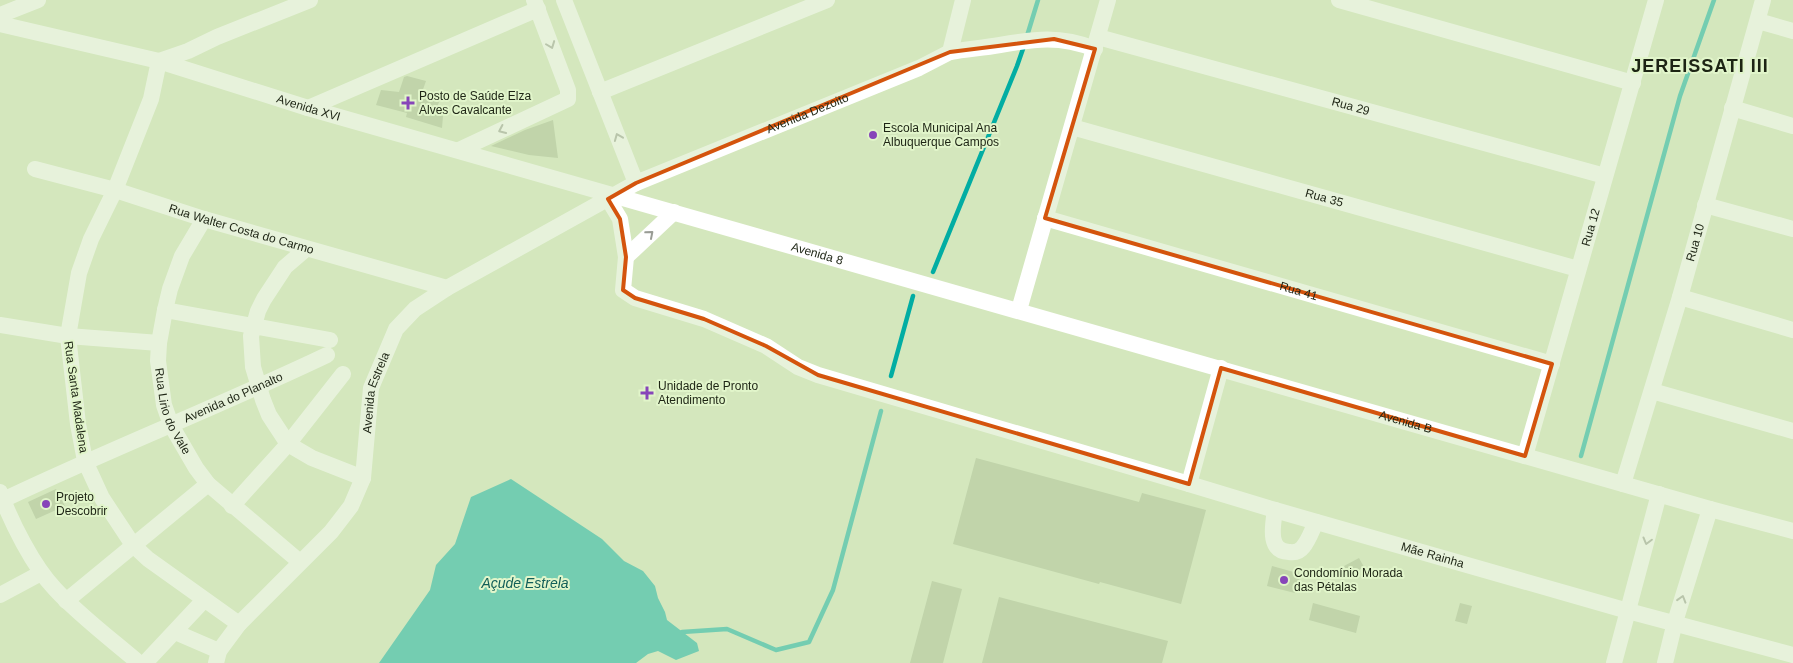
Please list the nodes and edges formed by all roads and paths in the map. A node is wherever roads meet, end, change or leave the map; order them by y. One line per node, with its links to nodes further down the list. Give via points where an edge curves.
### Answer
1 (38, 0): 11 (street)
2 (310, 0): 18 (street)
3 (827, 0): 20 (street)
4 (963, 0): 17 (street)
5 (1108, 0): 15 (street)
6 (1338, 0): 19 (street)
7 (1656, 0): 19 (street, Rua 12)
8 (1763, 0): 12 (street, Rua 10)
9 (568, 1): 20 (street)
10 (536, 5): 21 (street); 25 (street, one-way to 25, via 570,96)
11 (0, 15)
12 (1758, 21): 14 (street); 22 (street, Rua 10)
13 (0, 24): 18 (street, Avenida XVI)
14 (1793, 31)
15 (1096, 43): 16 (street, Rua 29, via 1054,39); 24 (street); 27 (street, Rua 29)
16 (1002, 45): 17 (street, Avenida Dezoito)
17 (950, 52): 28 (street, Avenida Dezoito, via 919,68)
18 (159, 61): 21 (street, Avenida XVI); 29 (street, Rua Santa Madalena, via 151,99)
19 (1633, 83): 27 (street, Rua 12)
20 (600, 92): 28 (street, one-way to 20)
21 (308, 108): 25 (street, Avenida XVI)
22 (1732, 108): 23 (street); 31 (street, Rua 10)
23 (1793, 126)
24 (1072, 127): 33 (street); 38 (street, Rua 35)
25 (459, 150): 30 (street, Avenida XVI)
26 (35, 168): 29 (street, Rua Walter Costa do Carmo)
27 (1605, 176): 38 (street, Rua 12)
28 (636, 183): 30 (street, Avenida Dezoito)
29 (115, 190): 34 (street, Rua Walter Costa do Carmo); 46 (street, Rua Santa Madalena, via 91,239 79,273)
30 (612, 197): 32 (street, Avenida 8); 37 (street, via 620,219); 39 (street, Avenida Estrela)
31 (1705, 205): 35 (street); 40 (street, Rua 10)
32 (674, 212): 37 (street, one-way to 32); 42 (street, Avenida 8)
33 (1045, 218): 42 (street); 48 (street, Rua 41)
34 (204, 220): 36 (street, Rua Walter Costa do Carmo); 41 (street, Rua Lirio do Vale, via 182,256)
35 (1793, 229)
36 (306, 249): 39 (street, Rua Walter Costa do Carmo); 44 (street, via 285,267 264,299)
37 (626, 257): 60 (street, Mãe Rainha, via 623,290 635,298 704,318 766,346 798,367)
38 (1578, 269): 48 (street, Rua 12)
39 (447, 288): 58 (street, Avenida Estrela, via 415,308 396,329 389,343 371,388)
40 (1680, 297): 45 (street); 52 (street, Rua 10)
41 (165, 310): 44 (street); 47 (street, Rua Lirio do Vale)
42 (1018, 310): 49 (street, Avenida B)
43 (0, 325): 46 (street)
44 (253, 326): 51 (street, via 252,359); 51 (street, Avenida do Planalto, via 328,347)
45 (1793, 330)
46 (68, 336): 47 (street); 57 (street, Rua Santa Madalena)
47 (159, 344): 53 (street, Rua Lirio do Vale, via 160,382)
48 (1552, 364): 56 (street, Rua 12)
49 (1221, 368): 56 (street, Avenida B); 60 (street)
50 (343, 374): 55 (street)
51 (258, 387): 53 (street, Avenida do Planalto); 55 (street)
52 (1652, 391): 54 (street); 61 (street, Rua 10)
53 (170, 425): 57 (street, Avenida do Planalto); 59 (street, Rua Lirio do Vale)
54 (1793, 431)
55 (288, 444): 58 (street, via 312,458); 64 (street)
56 (1525, 456): 61 (street, Avenida B)
57 (85, 461): 63 (street, Avenida do Planalto); 69 (street, Rua Santa Madalena, via 102,498)
58 (363, 478): 70 (street, Avenida Estrela, via 345,516)
59 (208, 484): 64 (street, Rua Lirio do Vale); 69 (street)
60 (1189, 484): 66 (street, Mãe Rainha)
61 (1623, 484): 62 (street, Avenida B)
62 (1659, 494): 65 (street, Avenida B); 75 (street, one-way to 75)
63 (1, 496): 71 (street)
64 (232, 506): 70 (street, Rua Lirio do Vale)
65 (1710, 509): 68 (street, Avenida B); 76 (street, one-way to 65)
66 (1275, 510): 67 (street, Mãe Rainha); 67 (street, via 1273,539 1278,548 1287,552 1305,545)
67 (1316, 522): 75 (street, Mãe Rainha)
68 (1793, 531)
69 (133, 545): 73 (street, Rua Santa Madalena); 74 (street)
70 (300, 562): 77 (street, Avenida Estrela)
71 (41, 573): 72 (street); 74 (street)
72 (0, 595)
73 (204, 600): 77 (street, Rua Santa Madalena); 78 (street)
74 (66, 601): 81 (street)
75 (1628, 611): 76 (street, Mãe Rainha); 83 (street)
76 (1675, 622): 79 (street, Mãe Rainha); 84 (street)
77 (239, 624): 80 (street, Avenida Estrela)
78 (175, 632): 80 (street); 82 (street)
79 (1793, 655)
80 (218, 657)
81 (139, 663)
82 (145, 663)
83 (1614, 663)
84 (1666, 663)

